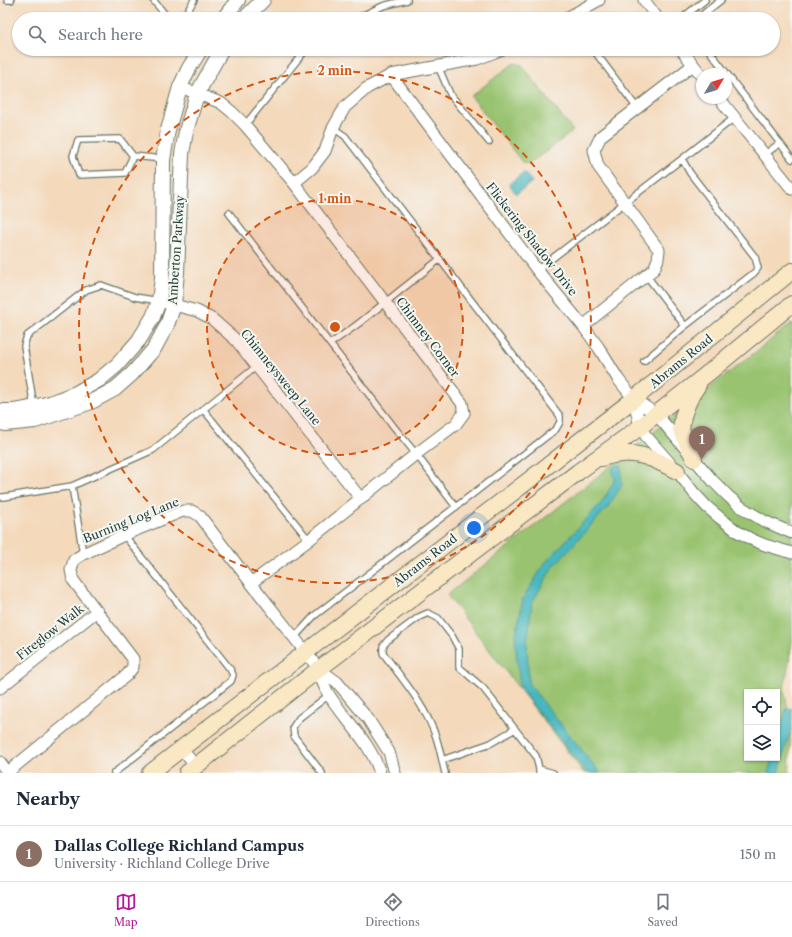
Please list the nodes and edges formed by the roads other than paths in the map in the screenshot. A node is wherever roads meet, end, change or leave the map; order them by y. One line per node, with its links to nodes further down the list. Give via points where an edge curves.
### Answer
1 (7, 0): 2 (lane)
2 (11, 0)
3 (153, 0): 12 (lane)
4 (194, 0): 13 (lane)
5 (238, 0): 14 (street)
6 (263, 0): 15 (street)
7 (407, 0): 16 (lane)
8 (599, 0): 17 (street)
9 (644, 0): 18 (street)
10 (705, 0): 19 (lane)
11 (721, 0): 20 (lane)
12 (163, 12)
13 (187, 12)
14 (229, 12)
15 (251, 12)
16 (370, 12)
17 (578, 12)
18 (653, 12)
19 (690, 12)
20 (706, 12)
21 (197, 56): 33 (street, Amberton Parkway)
22 (218, 56): 34 (street, Amberton Parkway)
23 (301, 56): 38 (lane)
24 (485, 56): 29 (street)
25 (598, 56): 36 (lane)
26 (687, 56): 28 (street)
27 (713, 56): 30 (lane)
28 (693, 64): 31 (street); 36 (street)
29 (438, 66): 32 (street); 40 (lane, via 450,94)
30 (721, 67): 41 (lane)
31 (696, 68)
32 (392, 75): 39 (street, via 367,88 345,107); 52 (street, Flickering Shadow Drive)
33 (180, 87): 34 (street, Chimney Corner); 44 (street, Amberton Parkway)
34 (197, 94): 38 (street, Chimney Corner, via 221,103); 58 (street, Amberton Parkway, via 182,154)
35 (724, 104): 37 (street)
36 (637, 108): 49 (street, via 601,136 594,150 598,166)
37 (734, 118): 42 (street); 45 (lane)
38 (245, 125): 47 (street, Chimney Corner)
39 (333, 128): 47 (street, via 325,150 312,168); 51 (lane, via 345,136)
40 (489, 142)
41 (780, 143): 42 (lane); 46 (lane)
42 (764, 155): 48 (street)
43 (133, 156): 43 (lane, via 125,173 79,175 73,156 78,140 120,139); 44 (lane)
44 (163, 159): 55 (street, Amberton Parkway, via 162,278)
45 (682, 159): 49 (lane); 60 (lane, via 755,257 758,268)
46 (792, 159)
47 (294, 183): 56 (street, Chimney Corner)
48 (792, 189)
49 (625, 203): 52 (lane); 54 (street, via 659,250 654,269)
50 (229, 213): 61 (lane)
51 (440, 259): 56 (lane); 79 (lane, via 560,416 556,429)
52 (538, 270): 59 (street, Flickering Shadow Drive)
53 (792, 271): 65 (main road, Abrams Road)
54 (646, 276): 59 (street); 60 (lane)
55 (159, 301): 58 (street, Chimneysweep Lane); 66 (street, Amberton Parkway, via 139,340 99,380 76,394); 66 (lane, via 135,297 101,285 86,290 27,336 24,346)
56 (385, 302): 61 (lane); 72 (street, Chimney Corner, via 462,403 464,413 456,424)
57 (792, 304): 64 (main road, Abrams Road)
58 (174, 305): 63 (street, Chimneysweep Lane, via 212,319 236,340); 70 (street, Amberton Parkway, via 154,349 115,389 91,402 49,417 35,421)
59 (582, 326): 65 (street, Flickering Shadow Drive)
60 (685, 326): 62 (lane)
61 (330, 344): 72 (lane)
62 (644, 361)
63 (256, 366): 67 (lane); 78 (street, Chimneysweep Lane)
64 (707, 374): 69 (main road, Abrams Road); 73 (main road, via 692,394 681,429)
65 (634, 399): 69 (street, Flickering Shadow Drive); 71 (street); 91 (main road, Abrams Road)
66 (34, 407): 68 (street, Amberton Parkway)
67 (203, 409): 76 (lane, via 154,450); 83 (lane)
68 (0, 411)
69 (656, 414): 71 (main road, Abrams Road); 73 (street, Flickering Shadow Drive)
70 (0, 423)
71 (640, 427): 74 (street); 75 (main road, Abrams Road)
72 (416, 454): 78 (street, Chimney Corner); 79 (lane)
73 (694, 459): 80 (street, Flickering Shadow Drive, via 713,482 741,507 764,521)
74 (677, 471): 75 (main road, via 656,460 631,454 616,454); 84 (street, via 720,518 738,532)
75 (578, 472): 92 (main road, Abrams Road)
76 (72, 486): 77 (lane); 85 (lane)
77 (0, 496)
78 (361, 499): 83 (street, Chimney Corner)
79 (456, 507): 90 (lane, via 314,616)
80 (787, 529): 81 (street, Flickering Shadow Drive)
81 (792, 533)
82 (124, 535): 85 (street, Burning Log Lane); 88 (street, Burning Log Lane, via 183,511 192,511 200,516); 102 (lane, via 233,675 231,681)
83 (309, 540): 88 (street, Chimney Corner)
84 (765, 545): 86 (street); 87 (street)
85 (83, 554): 89 (street, Burning Log Lane, via 74,560 71,570 73,580)
86 (792, 554)
87 (792, 561)
88 (251, 583): 90 (street, Burning Log Lane)
89 (97, 611): 93 (street, Fireglow Walk); 101 (street, Burning Log Lane, via 133,659 133,667 127,675)
90 (294, 638): 91 (street, Burning Log Lane)
91 (306, 652): 92 (street, Burning Log Lane); 96 (main road, Abrams Road)
92 (319, 669): 94 (street, Burning Log Lane); 99 (main road, Abrams Road); 106 (street, Burning Log Lane, via 337,682 368,719 389,752)
93 (0, 688)
94 (329, 695): 104 (lane, via 299,718 293,727 294,736); 105 (street, Burning Log Lane, via 370,750)
95 (515, 729): 97 (lane, via 491,743); 97 (lane, via 483,688 459,667 459,649 452,636 438,618 428,613 388,640 383,646 383,654 427,715); 100 (lane, via 536,756)
96 (182, 748): 99 (street); 103 (main road, Abrams Road)
97 (442, 760): 107 (lane)
98 (0, 762): 101 (street)
99 (194, 771)
100 (539, 771): 108 (lane)
101 (8, 773)
102 (114, 773)
103 (150, 773)
104 (322, 773)
105 (380, 773)
106 (395, 773)
107 (445, 773)
108 (553, 773)

